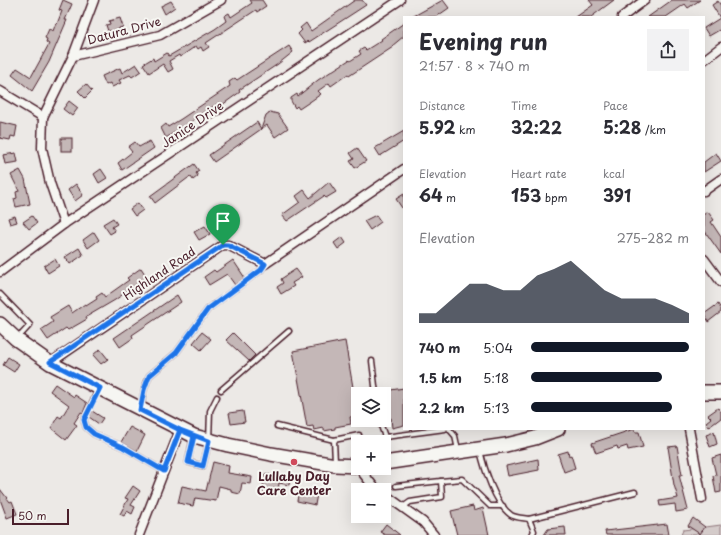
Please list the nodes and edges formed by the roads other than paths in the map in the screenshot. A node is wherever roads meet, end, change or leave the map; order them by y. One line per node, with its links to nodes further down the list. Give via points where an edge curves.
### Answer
1 (94, 0): 7 (street)
2 (221, 0): 7 (street, Datura Drive, via 160,35)
3 (400, 0): 14 (street, Janice Drive)
4 (645, 0): 5 (street)
5 (623, 16)
6 (721, 47): 8 (street)
7 (73, 56): 10 (street)
8 (705, 59)
9 (0, 91): 10 (street)
10 (43, 117): 14 (street, via 42,148 50,183)
11 (403, 170): 16 (street)
12 (721, 179): 13 (street)
13 (705, 190)
14 (64, 224): 17 (street, Janice Drive)
15 (705, 260): 18 (street)
16 (265, 264): 24 (street, Highland Road, via 228,245 223,245); 31 (lane, via 261,270 208,309 176,353 149,376)
17 (0, 272)
18 (721, 282)
19 (0, 294): 22 (lane, via 30,325)
20 (0, 324): 22 (main road)
21 (289, 331): 27 (lane)
22 (16, 339): 24 (main road)
23 (372, 361): 25 (lane)
24 (50, 362): 26 (main road)
25 (375, 387)
26 (100, 388): 31 (main road); 49 (lane, via 84,420 86,427 94,434 123,447)
27 (221, 390)
28 (705, 392): 29 (main road)
29 (721, 392)
30 (217, 397): 43 (lane, via 210,411)
31 (140, 410): 33 (main road)
32 (277, 426): 42 (lane)
33 (180, 430): 39 (main road); 49 (street)
34 (438, 430): 40 (lane)
35 (450, 430): 45 (lane, via 455,436)
36 (553, 430): 38 (main road)
37 (690, 430): 56 (street)
38 (543, 432): 44 (main road, via 520,442)
39 (194, 436): 43 (main road); 43 (lane, via 188,462 203,466)
40 (391, 436)
41 (351, 437): 42 (lane)
42 (334, 440): 47 (lane)
43 (209, 441): 47 (main road)
44 (479, 449): 45 (main road); 57 (lane, via 485,471)
45 (458, 452): 46 (main road)
46 (391, 462)
47 (335, 465): 48 (main road)
48 (351, 466)
49 (164, 471): 60 (street)
50 (364, 475): 52 (street)
51 (442, 481): 53 (lane); 57 (lane, via 462,479 490,506); 58 (lane, via 442,497 410,502)
52 (371, 483)
53 (396, 486)
54 (636, 492): 59 (lane)
55 (391, 499): 58 (street)
56 (702, 499)
57 (503, 506): 59 (lane, via 511,515)
58 (403, 507): 61 (street, via 423,522)
59 (529, 519): 62 (lane, via 534,531)
60 (139, 535)
61 (434, 535)
62 (532, 535)

